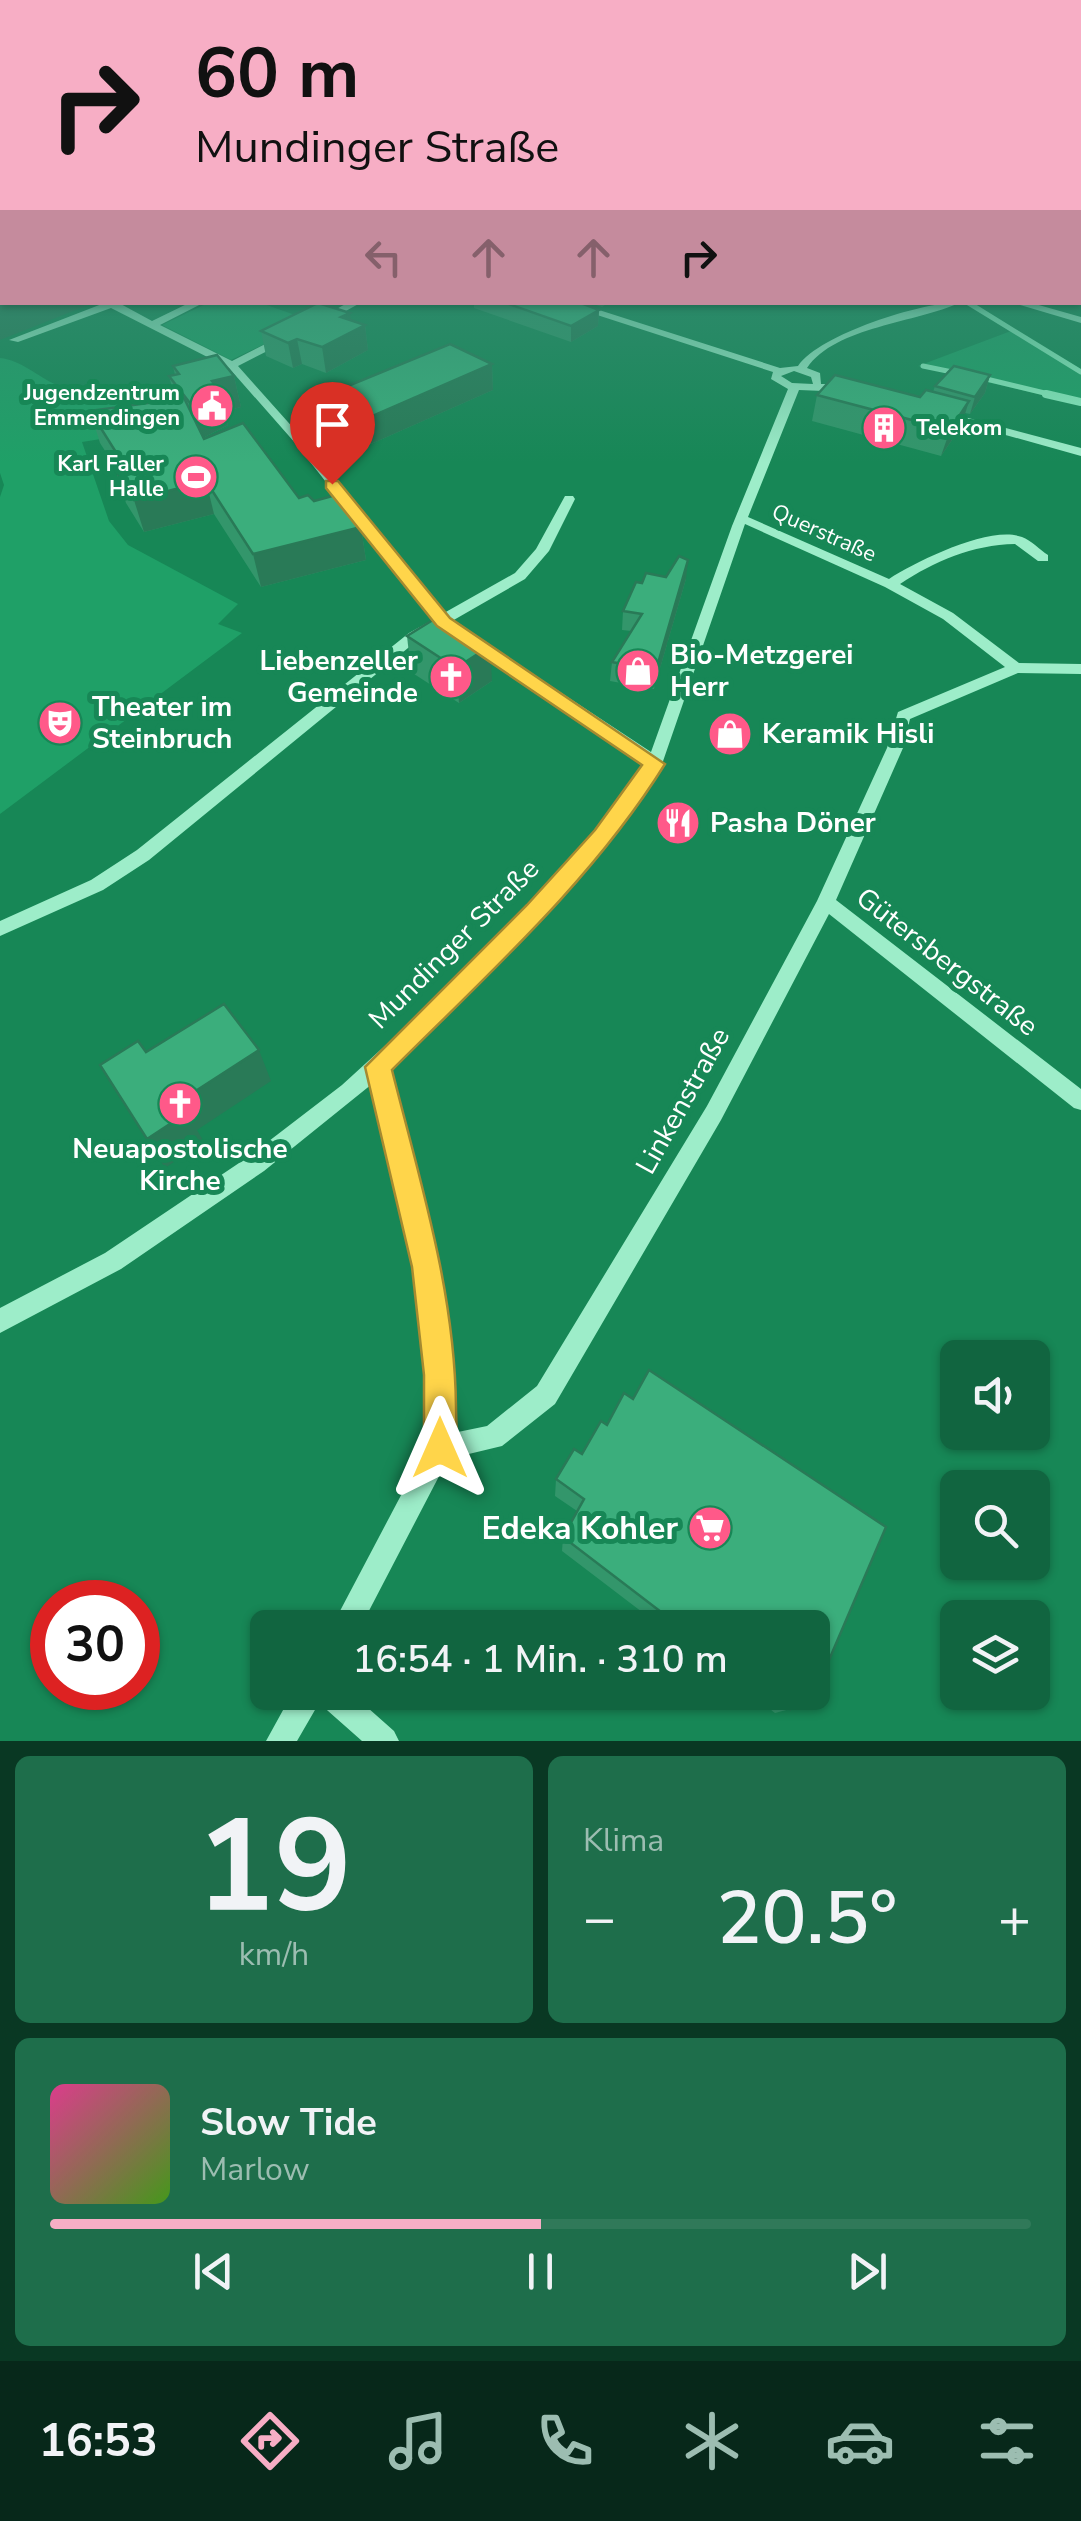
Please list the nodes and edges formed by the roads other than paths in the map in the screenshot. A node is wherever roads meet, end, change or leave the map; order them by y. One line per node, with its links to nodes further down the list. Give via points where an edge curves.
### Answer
1 (109, 305): 12 (street)
2 (114, 305): 9 (street)
3 (194, 305): 9 (street)
4 (352, 305): 10 (street)
5 (571, 305): 15 (street)
6 (947, 305): 14 (street, via 827,343)
7 (1027, 305): 8 (street)
8 (1081, 320)
9 (153, 324): 13 (street)
10 (311, 326)
11 (295, 334): 13 (street)
12 (14, 340)
13 (232, 365): 25 (street)
14 (801, 369): 15 (street); 16 (street)
15 (779, 371): 17 (street, via 777,381)
16 (817, 382): 17 (street); 18 (street)
17 (794, 388): 22 (street, Mundinger Straße)
18 (858, 391)
19 (928, 410): 20 (street)
20 (1081, 452)
21 (569, 499): 25 (street, via 534,564)
22 (741, 518): 24 (street, Querstraße); 28 (street, Mundinger Straße)
23 (1044, 558): 24 (street, Querstraße, via 1018,540 968,546)
24 (890, 584): 26 (street, Querstraße, via 948,616)
25 (444, 622): 28 (street); 30 (street, via 414,636 144,855 97,886)
26 (1016, 668): 27 (street); 29 (street, Linkenstraße, via 903,716)
27 (1081, 669)
28 (655, 764): 31 (street, Mundinger Straße, via 535,912)
29 (826, 902): 32 (street, Gütersbergstraße); 34 (street, Linkenstraße, via 714,1113 546,1394 494,1436)
30 (0, 929)
31 (378, 1067): 33 (street, via 256,1164 113,1261); 34 (street, Mundinger Straße, via 427,1267 440,1375)
32 (1081, 1101)
33 (0, 1321)
34 (440, 1448): 35 (street, Mundinger Straße)
35 (354, 1610)
36 (300, 1710): 38 (street)
37 (349, 1710): 39 (street)
38 (282, 1741)
39 (384, 1741)

